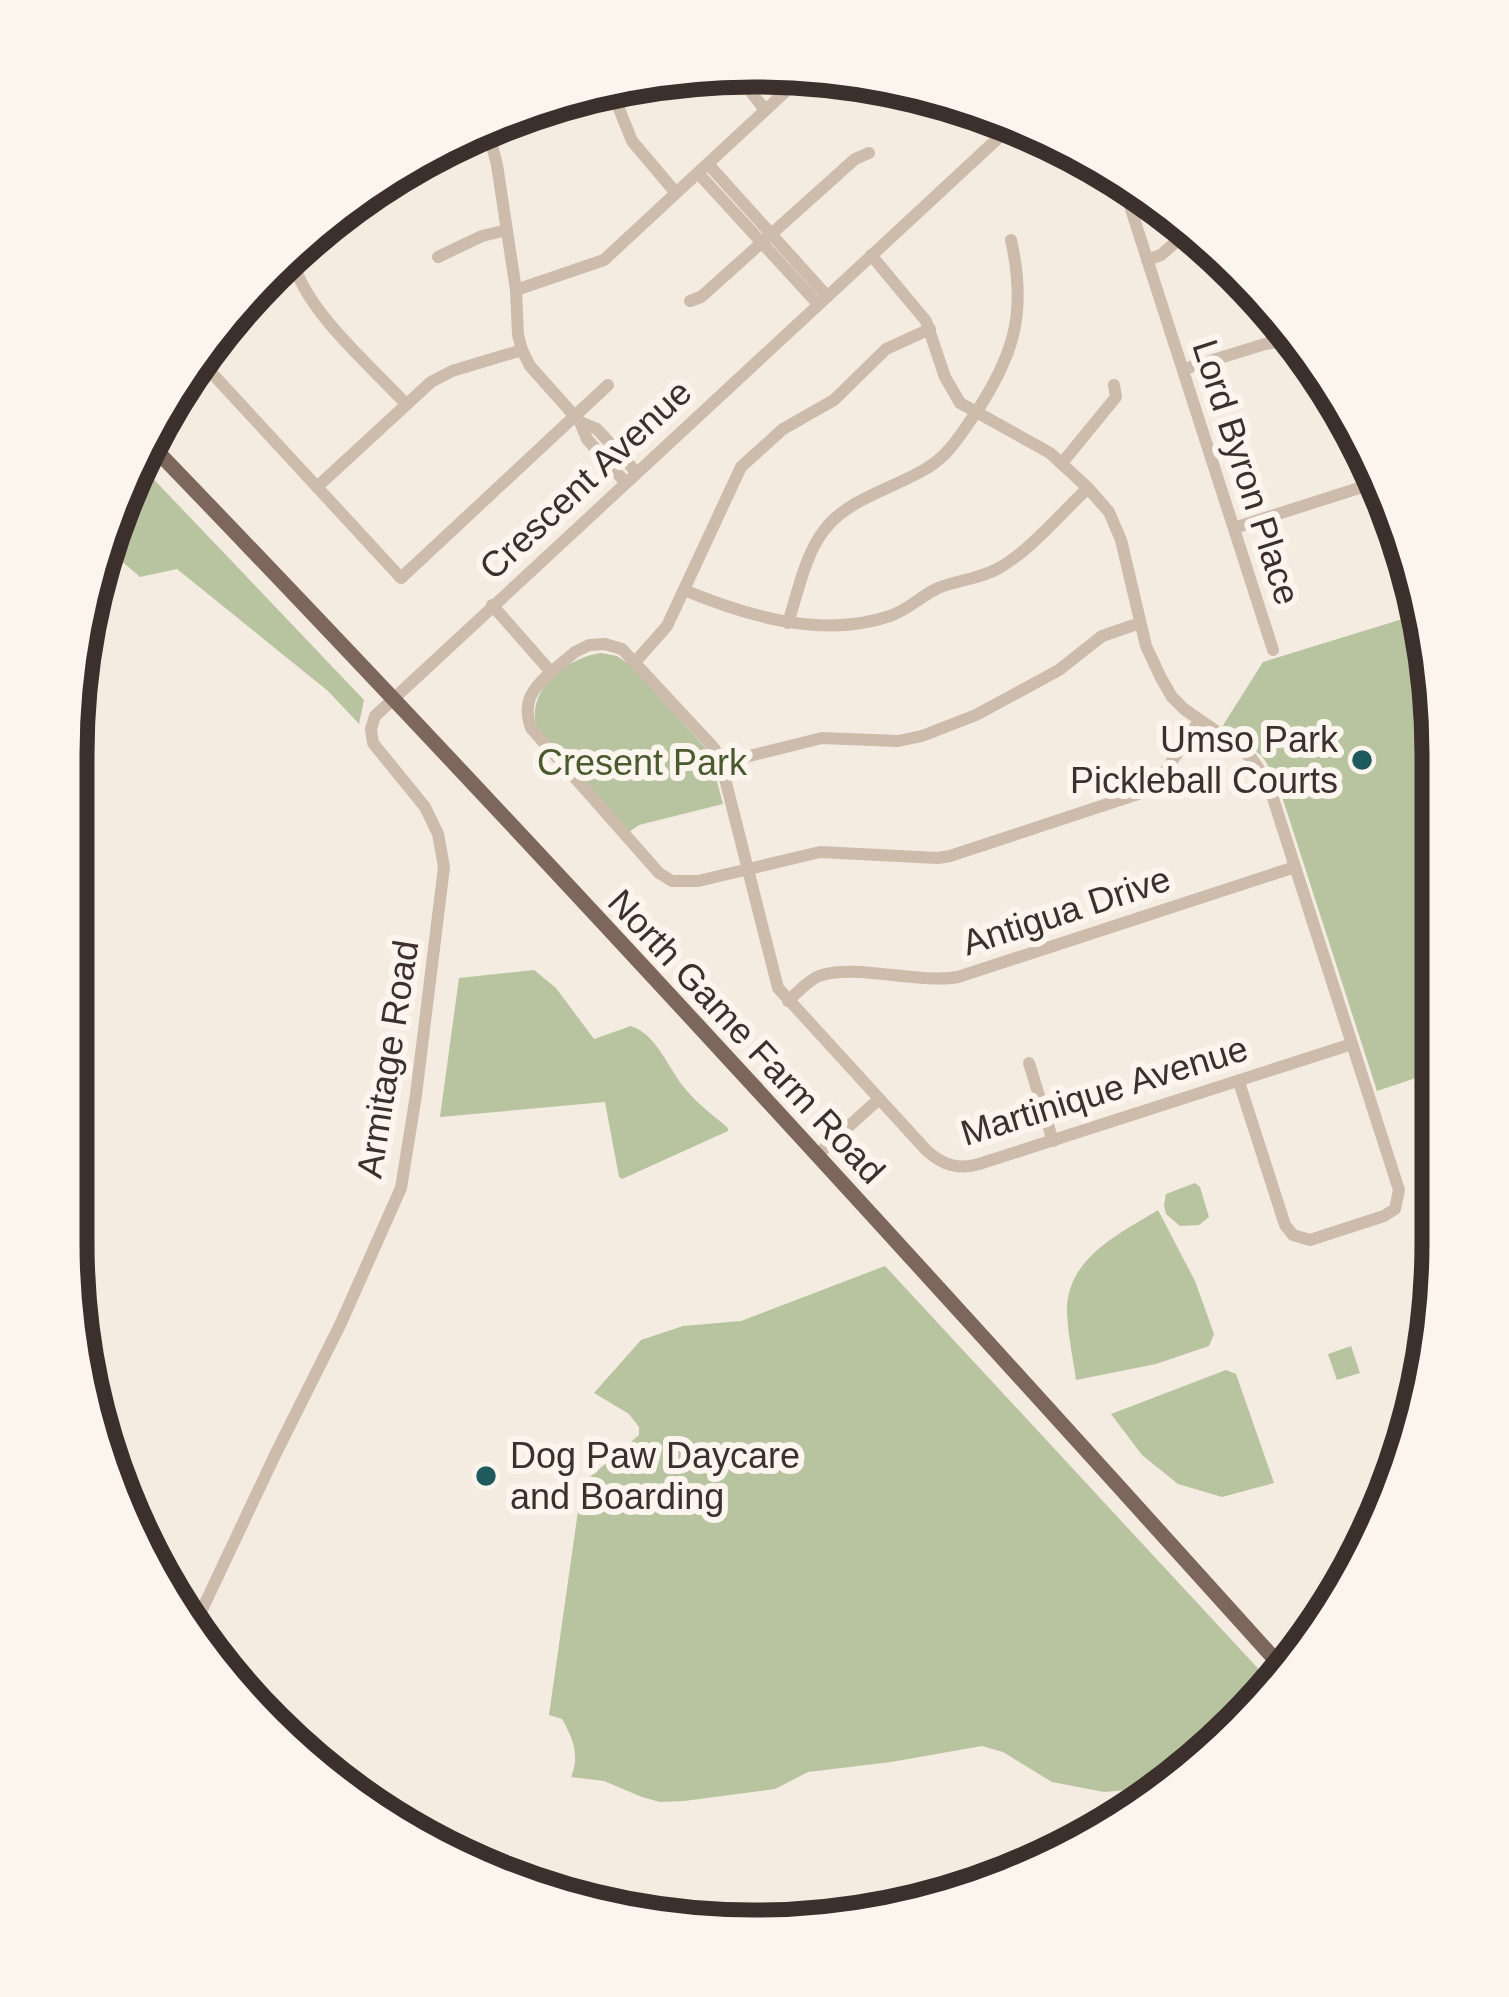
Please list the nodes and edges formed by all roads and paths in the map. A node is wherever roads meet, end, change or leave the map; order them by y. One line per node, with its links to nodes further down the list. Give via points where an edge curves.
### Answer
1 (747, 87): 4 (street)
2 (789, 88): 4 (street)
3 (616, 102): 9 (street, via 632,140)
4 (765, 110): 8 (street)
5 (1001, 135): 15 (street, Crescent Avenue)
6 (491, 142): 11 (street)
7 (869, 153): 12 (street)
8 (703, 169): 9 (street); 12 (street)
9 (676, 193): 19 (street, via 600,263)
10 (1128, 201): 17 (street, Lord Byron Place)
11 (507, 230): 16 (street); 19 (street)
12 (765, 237): 20 (street); 21 (street)
13 (1178, 239): 17 (street)
14 (1011, 240): 30 (street, via 1017,327)
15 (872, 255): 20 (street, Crescent Avenue); 22 (street)
16 (438, 257)
17 (1147, 260): 25 (street, Lord Byron Place)
18 (296, 270): 29 (street, via 312,302)
19 (517, 290): 24 (street)
20 (822, 300): 34 (street, Crescent Avenue)
21 (690, 301)
22 (930, 329): 30 (street, via 952,392); 39 (street, via 886,350 834,400 740,467)
23 (1279, 342): 25 (street)
24 (522, 350): 29 (street, via 444,375); 31 (street)
25 (1184, 369): 38 (street, Lord Byron Place)
26 (209, 370): 36 (street)
27 (608, 385): 31 (street)
28 (1114, 385): 33 (street, via 1116,398)
29 (406, 404): 36 (street)
30 (975, 413): 33 (street); 41 (street, via 932,466 828,524)
31 (577, 419): 34 (street, via 597,429); 36 (street, via 401,578)
32 (159, 453): 46 (main road, North Game Farm Road)
33 (1062, 464): 37 (street)
34 (631, 477): 40 (street, Crescent Avenue)
35 (1365, 486): 38 (street)
36 (317, 487)
37 (1088, 488): 41 (street, via 991,572 936,589 887,618); 42 (street, via 1118,531)
38 (1234, 528): 43 (street, Lord Byron Place)
39 (684, 590): 41 (street); 44 (street)
40 (492, 605): 45 (street); 46 (street, Crescent Avenue)
41 (788, 623)
42 (1140, 623): 47 (street, via 1172,697); 48 (street, via 1102,636 976,715 922,736 822,738)
43 (1273, 650)
44 (636, 661): 45 (street, via 596,644); 48 (street, Martinique Avenue)
45 (551, 671): 50 (street, via 524,711 533,732 663,877 692,882)
46 (393, 697): 57 (main road, North Game Farm Road); 58 (street, Armitage Road, via 375,716 371,739 425,807 444,867 401,1188)
47 (1199, 721): 49 (street, via 1263,775); 50 (street, via 1162,776 1134,796 944,857 820,852)
48 (721, 763): 50 (street, Martinique Avenue)
49 (1294, 867): 51 (street, Antigua Drive, via 958,977 833,972); 52 (street)
50 (747, 869): 51 (street, Martinique Avenue, via 772,973)
51 (788, 1001): 55 (street, Martinique Avenue)
52 (1352, 1045): 54 (street, Martinique Avenue); 54 (street, via 1399,1190 1395,1209 1384,1216 1310,1240 1293,1235)
53 (1028, 1063): 56 (street)
54 (1239, 1082): 56 (street, Martinique Avenue)
55 (879, 1099): 56 (street, Martinique Avenue, via 952,1166); 57 (street)
56 (1053, 1141)
57 (817, 1155): 59 (main road, North Game Farm Road)
58 (200, 1614)
59 (1275, 1660)

